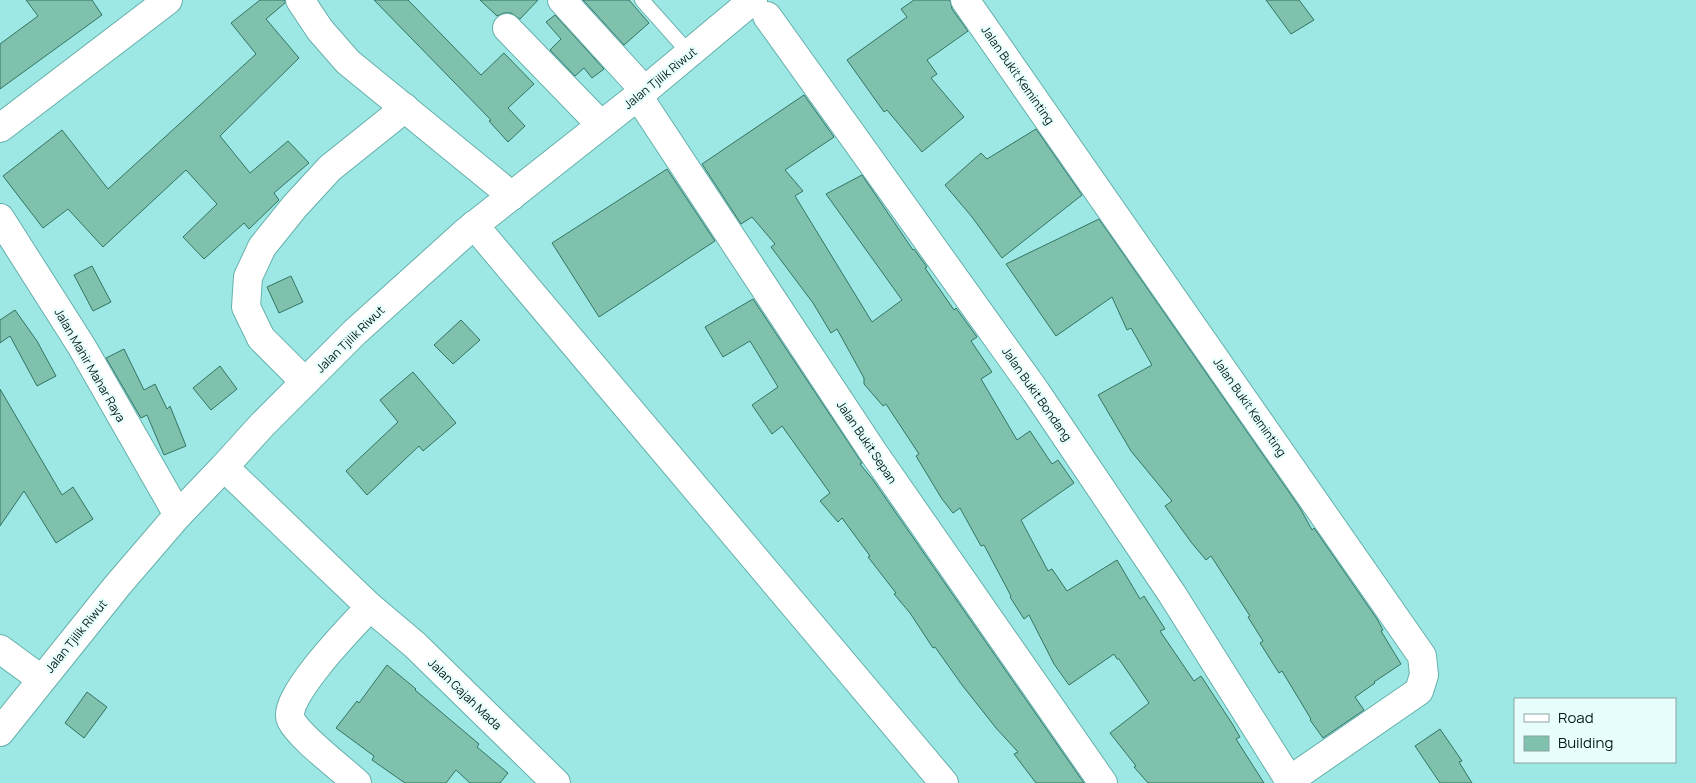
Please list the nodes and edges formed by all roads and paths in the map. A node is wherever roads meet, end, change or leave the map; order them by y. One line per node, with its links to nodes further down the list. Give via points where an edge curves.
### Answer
1 (300, 0): 10 (main road, via 348,62)
2 (562, 0): 9 (main road, Jalan Bukit Sepan)
3 (642, 0): 8 (lane)
4 (965, 0): 23 (main road, Jalan Bukit Keminting, via 1422,656 1424,675 1419,692)
5 (163, 1): 12 (main road)
6 (760, 8): 8 (main road, Jalan Tjilik Riwut); 23 (main road, Jalan Bukit Bondang, via 1036,392 1172,594)
7 (507, 28): 11 (main road)
8 (690, 54): 9 (main road, Jalan Tjilik Riwut)
9 (641, 93): 11 (main road, Jalan Tjilik Riwut); 27 (main road, Jalan Bukit Sepan, via 873,452)
10 (405, 108): 13 (main road); 16 (main road, via 330,168 294,206 262,247 248,278 246,307 261,338)
11 (601, 125): 13 (main road, Jalan Tjilik Riwut)
12 (0, 128)
13 (512, 196): 15 (main road, Jalan Tjilik Riwut)
14 (0, 218): 18 (main road, Jalan Mahir Mahar Raya, via 82,348)
15 (474, 225): 16 (main road, Jalan Tjilik Riwut, via 355,332); 26 (main road)
16 (305, 382): 17 (main road, Jalan Tjilik Riwut)
17 (224, 467): 18 (main road, Jalan Tjilik Riwut); 19 (main road, Jalan Gajah Mada)
18 (178, 515): 21 (main road, Jalan Tjilik Riwut)
19 (370, 607): 24 (main road, via 308,678 289,712 290,719 303,735); 25 (main road, Jalan Gajah Mada, via 415,646)
20 (0, 649): 21 (main road)
21 (41, 679): 22 (main road, Jalan Tjilik Riwut)
22 (0, 732)
23 (1290, 781)
24 (357, 783)
25 (556, 783)
26 (944, 783)
27 (1103, 783)

